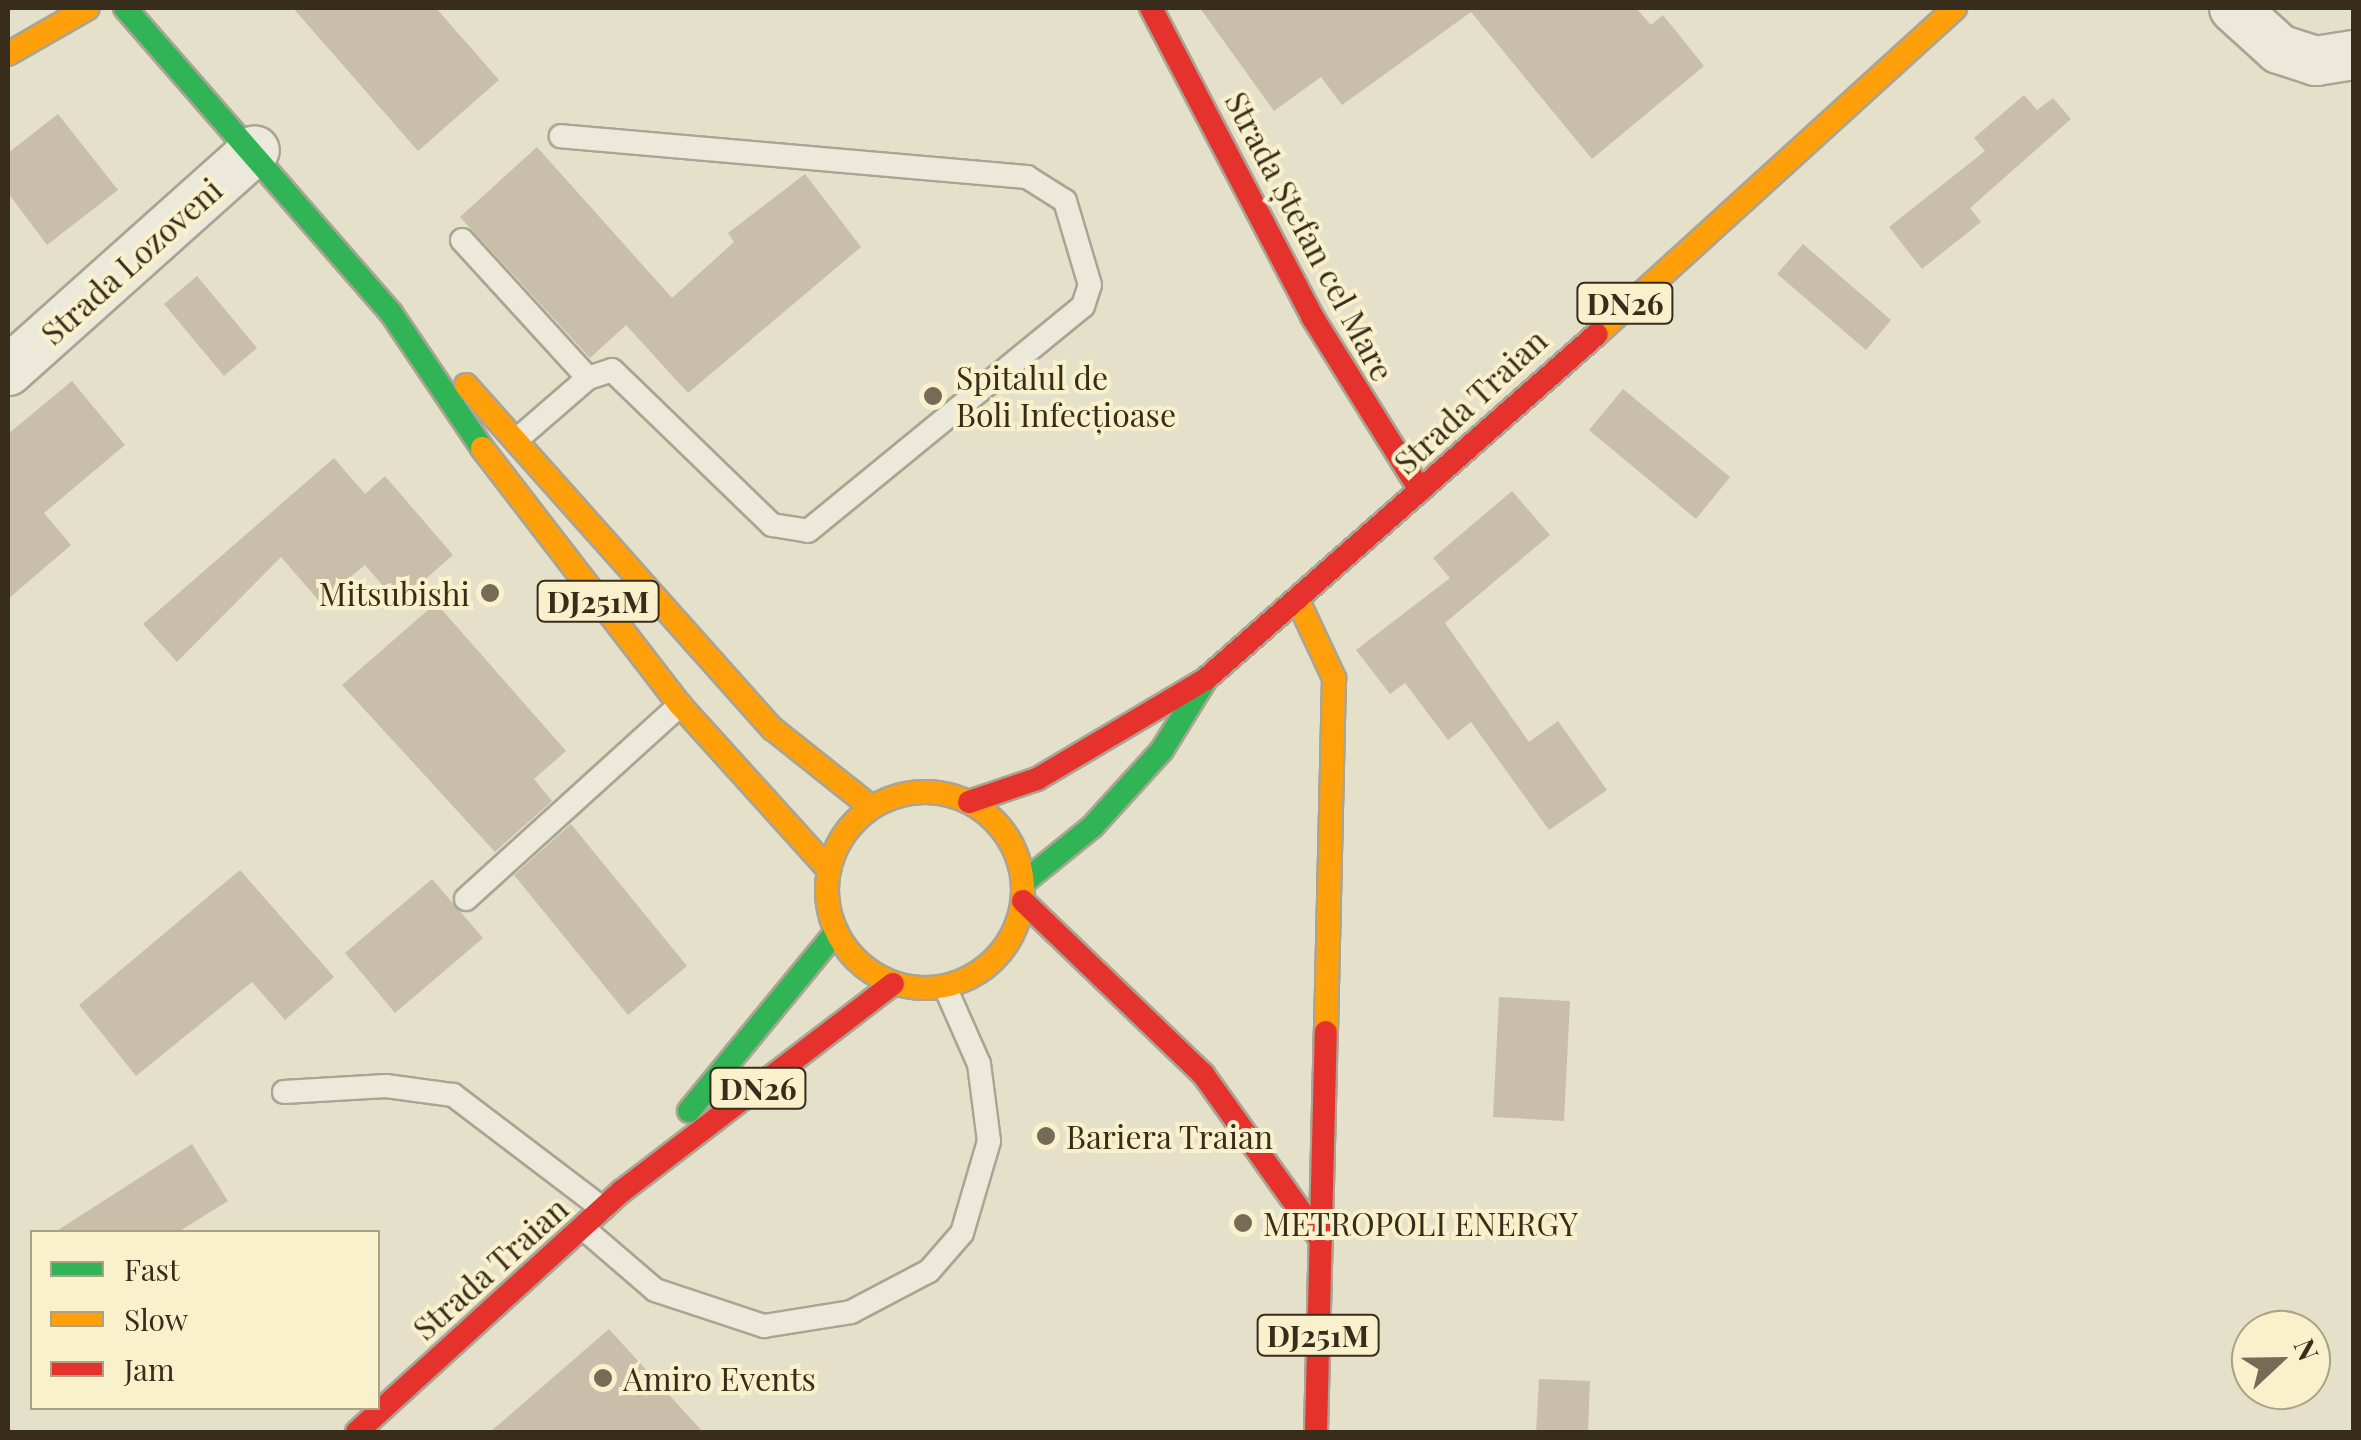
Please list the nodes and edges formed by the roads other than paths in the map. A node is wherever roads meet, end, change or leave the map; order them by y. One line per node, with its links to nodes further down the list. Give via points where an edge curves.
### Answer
1 (88, 8): 6 (main road)
2 (125, 8): 9 (main road, DJ251M)
3 (1151, 8): 15 (main road, Strada Ștefan cel Mare, via 1320,331)
4 (1955, 8): 15 (main road, Strada Traian / DN26)
5 (2234, 8): 7 (street, via 2279,49 2316,61)
6 (8, 54)
7 (2354, 55)
8 (561, 136): 13 (lane, via 1027,177 1064,201 1087,255 1083,306 808,531 772,524 627,376)
9 (255, 150): 11 (main road, DJ251M); 12 (street, Strada Lozoveni)
10 (462, 240): 13 (lane)
11 (391, 313): 14 (main road, DJ251M); 18 (main road, DJ251M, via 508,488)
12 (8, 371)
13 (588, 378): 14 (lane)
14 (521, 436): 20 (main road, DJ251M, via 773,729)
15 (1420, 490): 16 (main road, Strada Traian / DN26)
16 (1300, 605): 17 (main road, Strada Traian / DN26); 35 (main road, DJ251M, via 1334,678)
17 (1206, 678): 19 (main road, Strada Traian / DN26, via 1038,778); 22 (main road, Strada Traian / DN26, via 1162,750)
18 (680, 705): 21 (main road, DJ251M); 23 (lane)
19 (969, 802): 20 (main road, via 920,792); 22 (main road, via 1015,849)
20 (871, 807): 21 (main road)
21 (829, 870): 24 (main road)
22 (1024, 892): 25 (main road, DN26, via 1011,939); 29 (main road)
23 (466, 899)
24 (836, 932): 28 (main road, via 850,954); 32 (main road, Strada Traian / DN26)
25 (986, 969): 26 (main road); 30 (main road)
26 (1020, 969)
27 (1065, 975): 29 (main road)
28 (893, 984): 30 (main road); 32 (main road, Strada Traian / DN26)
29 (1102, 984): 35 (main road, via 1247,1124)
30 (944, 988): 34 (lane, via 978,1064 989,1141 962,1232 929,1271 851,1312 764,1326 655,1290)
31 (284, 1092): 33 (lane, via 386,1086 453,1095)
32 (622, 1191): 33 (main road, Strada Traian / DN26)
33 (602, 1209): 34 (main road, Strada Traian / DN26)
34 (582, 1228): 36 (main road, Strada Traian / DN26)
35 (1319, 1237): 37 (main road, DJ251M)
36 (357, 1432)
37 (1316, 1432)

